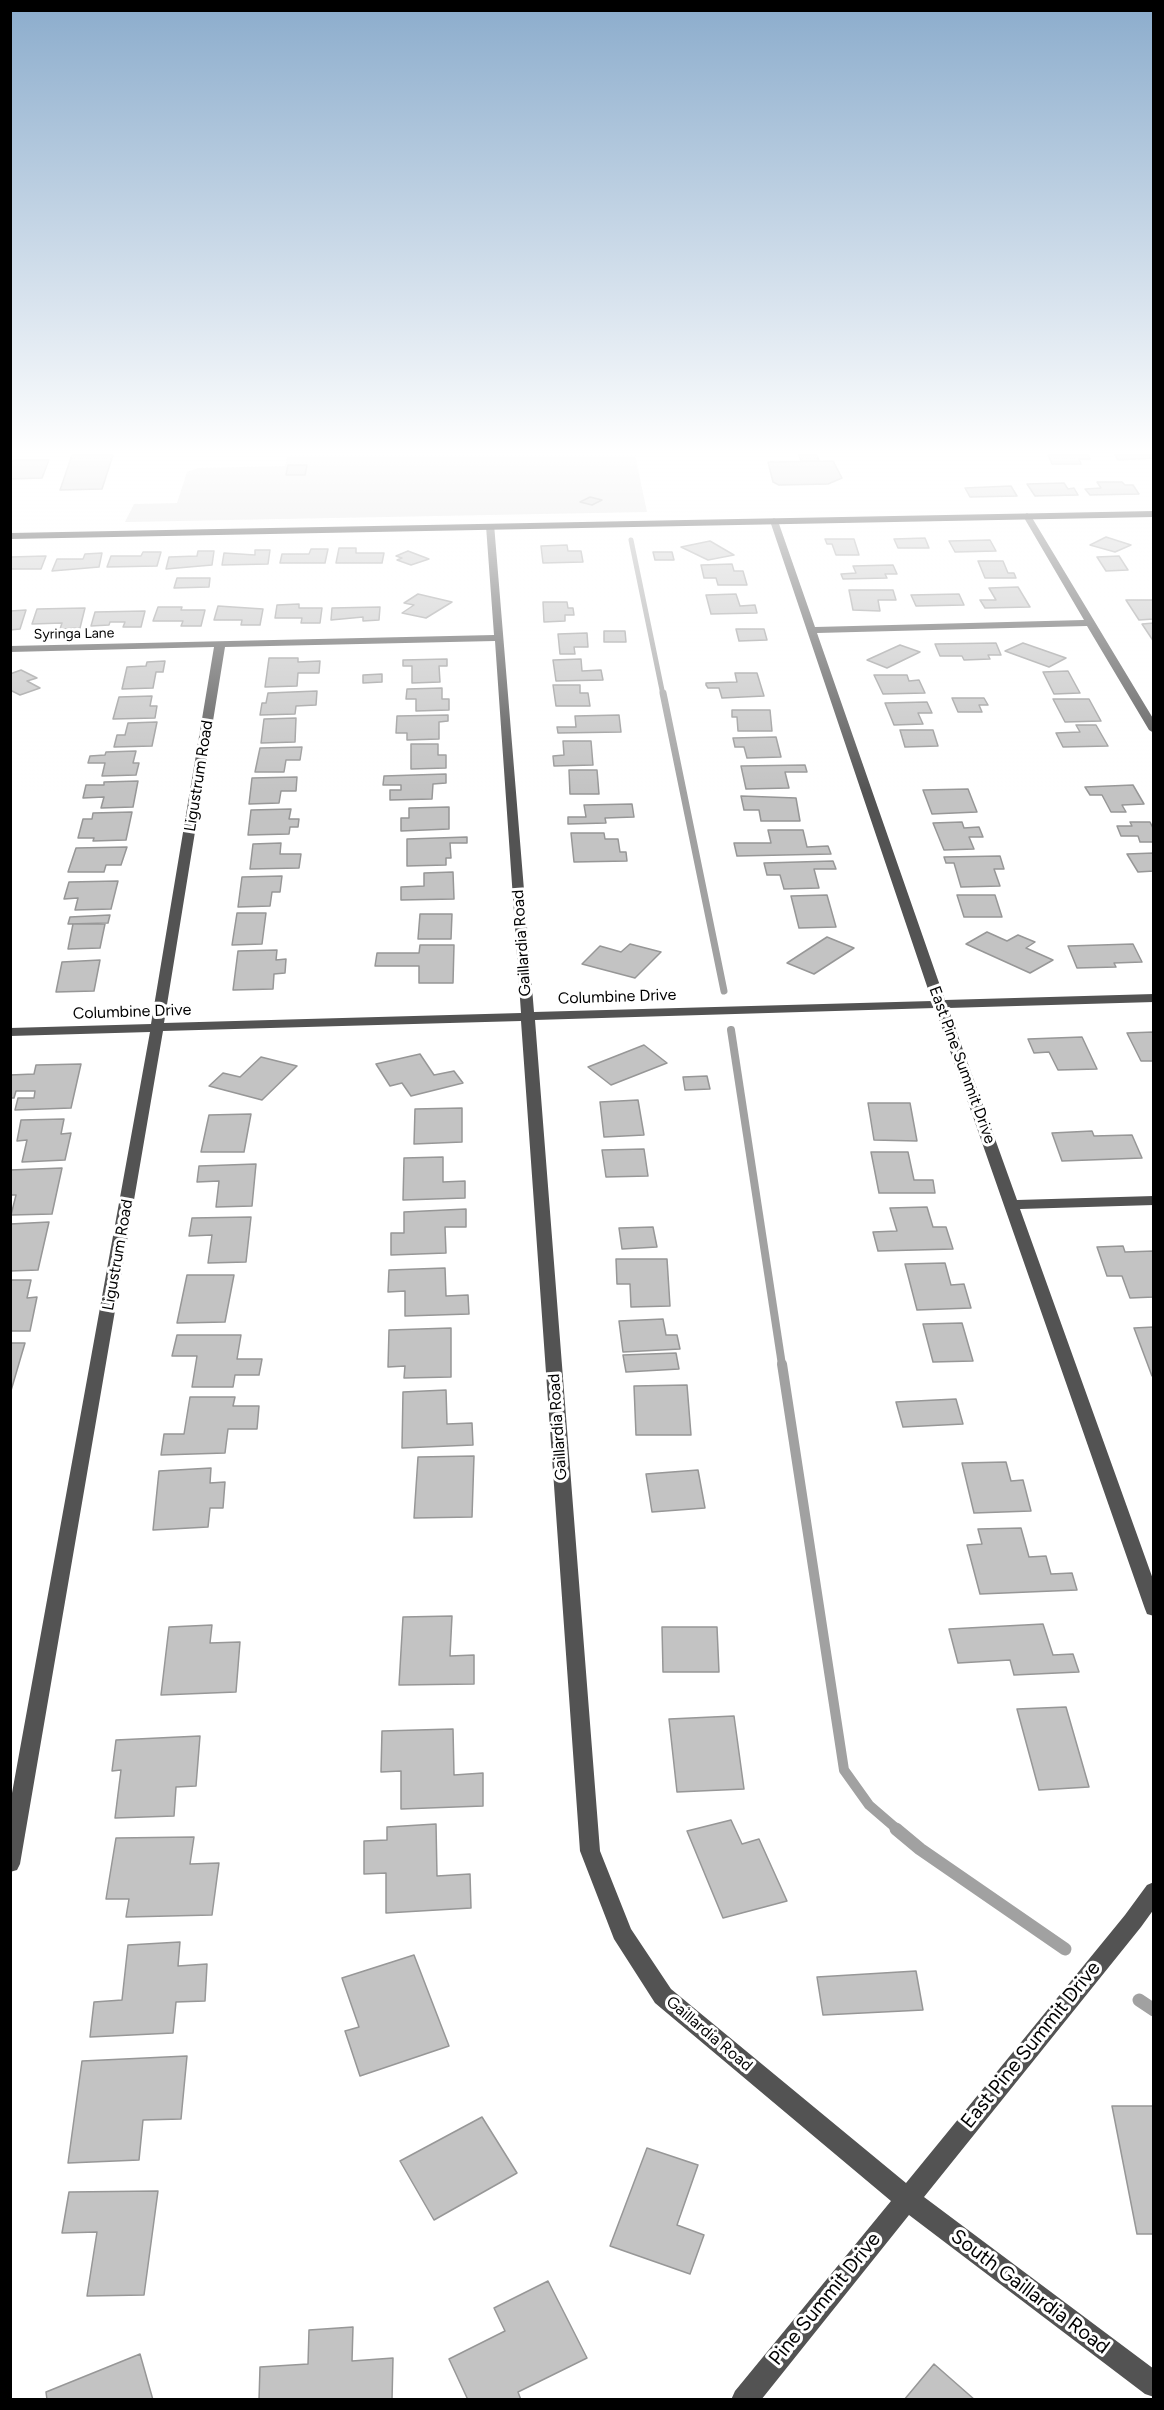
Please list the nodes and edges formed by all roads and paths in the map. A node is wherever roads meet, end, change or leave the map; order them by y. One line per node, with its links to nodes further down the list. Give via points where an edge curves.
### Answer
1 (494, 567): 6 (street, Gaillardia Road)
2 (790, 567): 5 (street, East Pine Summit Drive)
3 (1057, 567): 4 (street)
4 (1089, 623): 5 (street); 9 (street)
5 (811, 630): 11 (street, East Pine Summit Drive)
6 (499, 638): 7 (street, Syringa Lane); 12 (street, Gaillardia Road)
7 (220, 644): 8 (street, Syringa Lane); 13 (street, Ligustrum Road)
8 (10, 649)
9 (1154, 730)
10 (1154, 998): 11 (street, Columbine Drive)
11 (940, 1004): 12 (street, Columbine Drive); 16 (street, East Pine Summit Drive)
12 (527, 1016): 13 (street, Columbine Drive); 20 (street, Gaillardia Road, via 590,1851 622,1933 663,1996)
13 (158, 1028): 14 (street, Columbine Drive); 18 (street, Ligustrum Road)
14 (10, 1032)
15 (1154, 1200): 16 (street)
16 (1013, 1205): 17 (street, East Pine Summit Drive)
17 (1154, 1609)
18 (10, 1864)
19 (1154, 1891): 20 (street, East Pine Summit Drive)
20 (906, 2198): 21 (street, South Gaillardia Road); 22 (street, Pine Summit Drive)
21 (1154, 2385)
22 (744, 2400)

